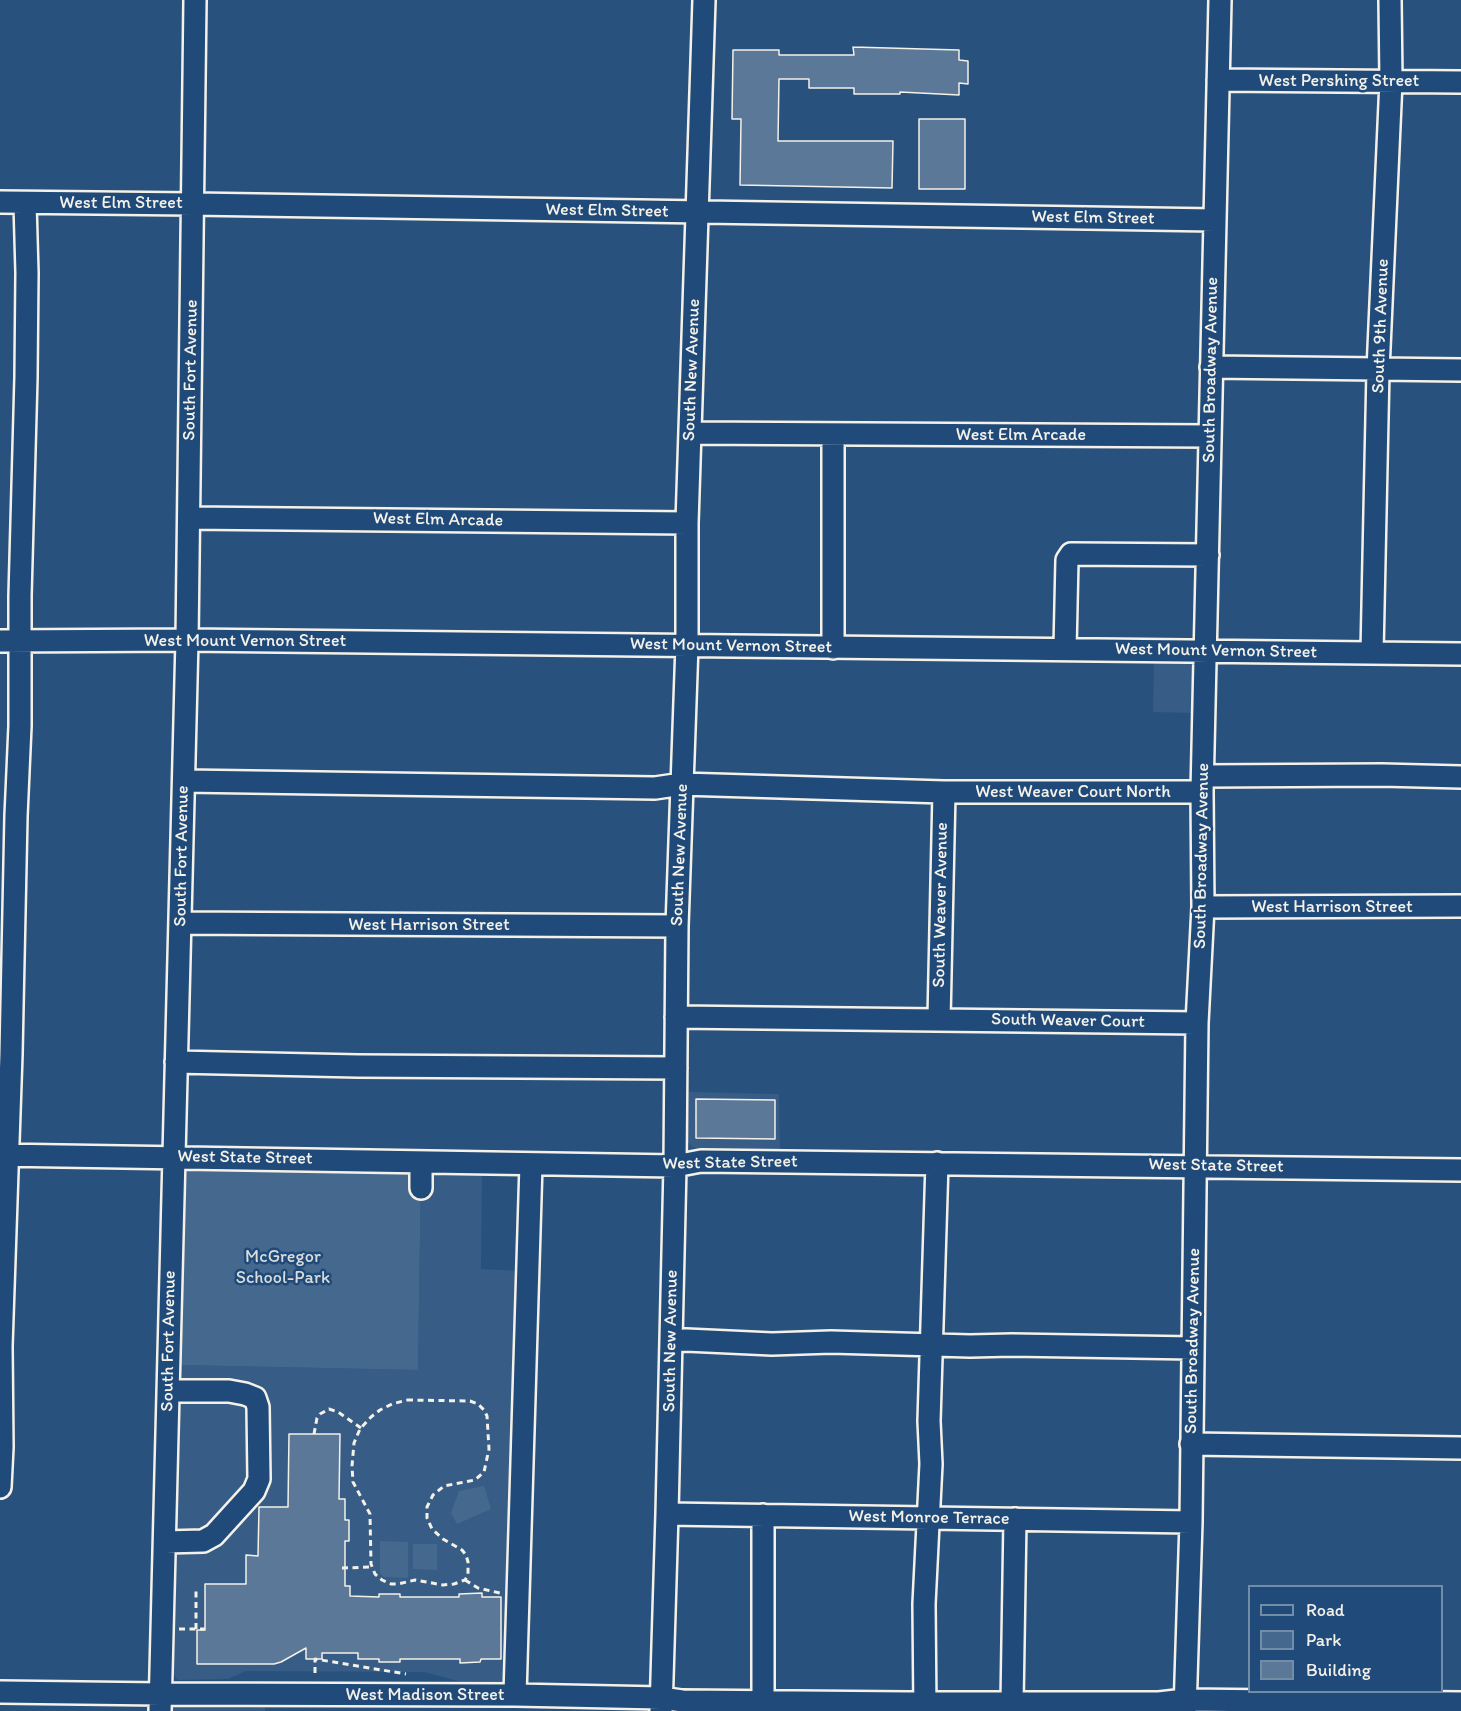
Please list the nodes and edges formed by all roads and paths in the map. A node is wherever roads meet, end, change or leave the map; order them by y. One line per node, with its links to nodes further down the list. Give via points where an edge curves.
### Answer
1 (195, 0): 10 (street, South Fort Avenue)
2 (704, 0): 11 (street, South New Avenue)
3 (1220, 0): 5 (street, South Broadway Avenue)
4 (1390, 0): 6 (street, South 9th Avenue)
5 (1218, 80): 6 (street, West Pershing Street); 12 (street, South Broadway Avenue)
6 (1391, 81): 7 (street, West Pershing Street); 14 (street, South 9th Avenue)
7 (1461, 82)
8 (0, 202): 9 (street, West Elm Street)
9 (25, 202): 10 (street, West Elm Street); 23 (street, via 26,365)
10 (193, 204): 11 (street, West Elm Street); 19 (street, South Fort Avenue)
11 (697, 212): 12 (street, West Elm Street); 16 (street, South New Avenue)
12 (1214, 220): 13 (street, South Broadway Avenue)
13 (1210, 367): 14 (street); 18 (street, South Broadway Avenue)
14 (1378, 370): 15 (street); 28 (street, South 9th Avenue)
15 (1461, 370)
16 (690, 433): 17 (street, West Elm Arcade); 20 (street, South New Avenue)
17 (833, 434): 18 (street, West Elm Arcade); 25 (street)
18 (1209, 436): 21 (street, South Broadway Avenue)
19 (189, 518): 20 (street, West Elm Arcade); 22 (street, South Fort Avenue)
20 (687, 523): 24 (street, South New Avenue)
21 (1208, 555): 26 (street, via 1071,554 1067,560); 27 (street, South Broadway Avenue)
22 (187, 640): 23 (street, West Mount Vernon Street); 24 (street, West Mount Vernon Street); 31 (street, South Fort Avenue)
23 (10, 641): 44 (street, via 20,726)
24 (687, 645): 25 (street, West Mount Vernon Street); 32 (street, South New Avenue)
25 (833, 648): 26 (street, West Mount Vernon Street)
26 (1065, 649): 27 (street, West Mount Vernon Street)
27 (1206, 651): 28 (street, West Mount Vernon Street); 33 (street, South Broadway Avenue)
28 (1372, 653): 29 (street, West Mount Vernon Street)
29 (1461, 654)
30 (1461, 777): 33 (street, West Weaver Court North, via 1382,775)
31 (183, 781): 32 (street, West Weaver Court North, via 655,788); 37 (street, South Fort Avenue)
32 (682, 784): 34 (street, West Weaver Court North); 38 (street, South New Avenue)
33 (1202, 784): 34 (street, West Weaver Court North); 36 (street, South Broadway Avenue)
34 (944, 792): 40 (street, South Weaver Avenue)
35 (1461, 906): 36 (street, West Harrison Street)
36 (1203, 907): 41 (street, South Broadway Avenue)
37 (180, 923): 38 (street, West Harrison Street); 42 (street, South Fort Avenue)
38 (677, 926): 39 (street, South New Avenue)
39 (676, 1017): 40 (street, South Weaver Court); 43 (street, South New Avenue)
40 (939, 1019): 41 (street, South Weaver Court)
41 (1197, 1023): 50 (street, South Broadway Avenue)
42 (176, 1062): 43 (street); 45 (street, South Fort Avenue)
43 (676, 1068): 49 (street, South New Avenue)
44 (4, 1155): 45 (street, West State Street); 61 (street)
45 (174, 1156): 46 (street, West State Street); 56 (street, South Fort Avenue)
46 (421, 1162): 48 (street, West State Street); 52 (street)
47 (937, 1163): 49 (street, West State Street, via 701,1161); 50 (street, West State Street); 54 (street)
48 (531, 1164): 49 (street, West State Street); 79 (street)
49 (675, 1166): 53 (street, South New Avenue)
50 (1196, 1166): 51 (street, West State Street); 55 (street, South Broadway Avenue)
51 (1461, 1170)
52 (421, 1188)
53 (671, 1341): 54 (street); 62 (street, South New Avenue)
54 (931, 1346): 55 (street); 64 (street)
55 (1193, 1348): 59 (street, South Broadway Avenue)
56 (168, 1391): 67 (street, South Fort Avenue); 67 (street, via 229,1391 255,1398 259,1479 254,1491 214,1535 203,1542)
57 (361, 1428): 58 (path, via 329,1410 317,1418); 68 (path, via 352,1453 353,1482 370,1514); 70 (path, via 380,1410 399,1401 470,1401 484,1410 489,1449 484,1473 475,1480 444,1486 427,1507 432,1529 466,1555 469,1570)
58 (314, 1434)
59 (1191, 1444): 60 (street); 66 (street, South Broadway Avenue)
60 (1461, 1448)
61 (0, 1487)
62 (667, 1514): 63 (street, West Monroe Terrace); 85 (street, South New Avenue)
63 (763, 1515): 64 (street, West Monroe Terrace); 80 (street)
64 (928, 1518): 65 (street, West Monroe Terrace); 87 (street)
65 (1015, 1520): 66 (street, West Monroe Terrace); 83 (street)
66 (1191, 1522): 86 (street, South Broadway Avenue)
67 (165, 1542): 81 (street, South Fort Avenue)
68 (372, 1567): 69 (path); 70 (path, via 375,1574 391,1584 415,1580 450,1585)
69 (342, 1568)
70 (465, 1580): 72 (path)
71 (196, 1590): 74 (path)
72 (504, 1596)
73 (178, 1629): 74 (path)
74 (196, 1629): 75 (path)
75 (205, 1629)
76 (315, 1673): 77 (path, via 315,1659)
77 (406, 1674)
78 (0, 1692): 81 (street, West Madison Street)
79 (515, 1695): 82 (street, West Madison Street); 85 (street, West Madison Street)
80 (764, 1702): 85 (street, West Madison Street, via 682,1701); 87 (street, West Madison Street)
81 (161, 1703): 82 (street, West Madison Street)
82 (463, 1703)
83 (1012, 1703): 86 (street, West Madison Street); 87 (street, West Madison Street)
84 (1461, 1703): 88 (street, West Madison Street)
85 (661, 1705)
86 (1185, 1706): 88 (street, West Madison Street)
87 (925, 1707)
88 (1377, 1707)

